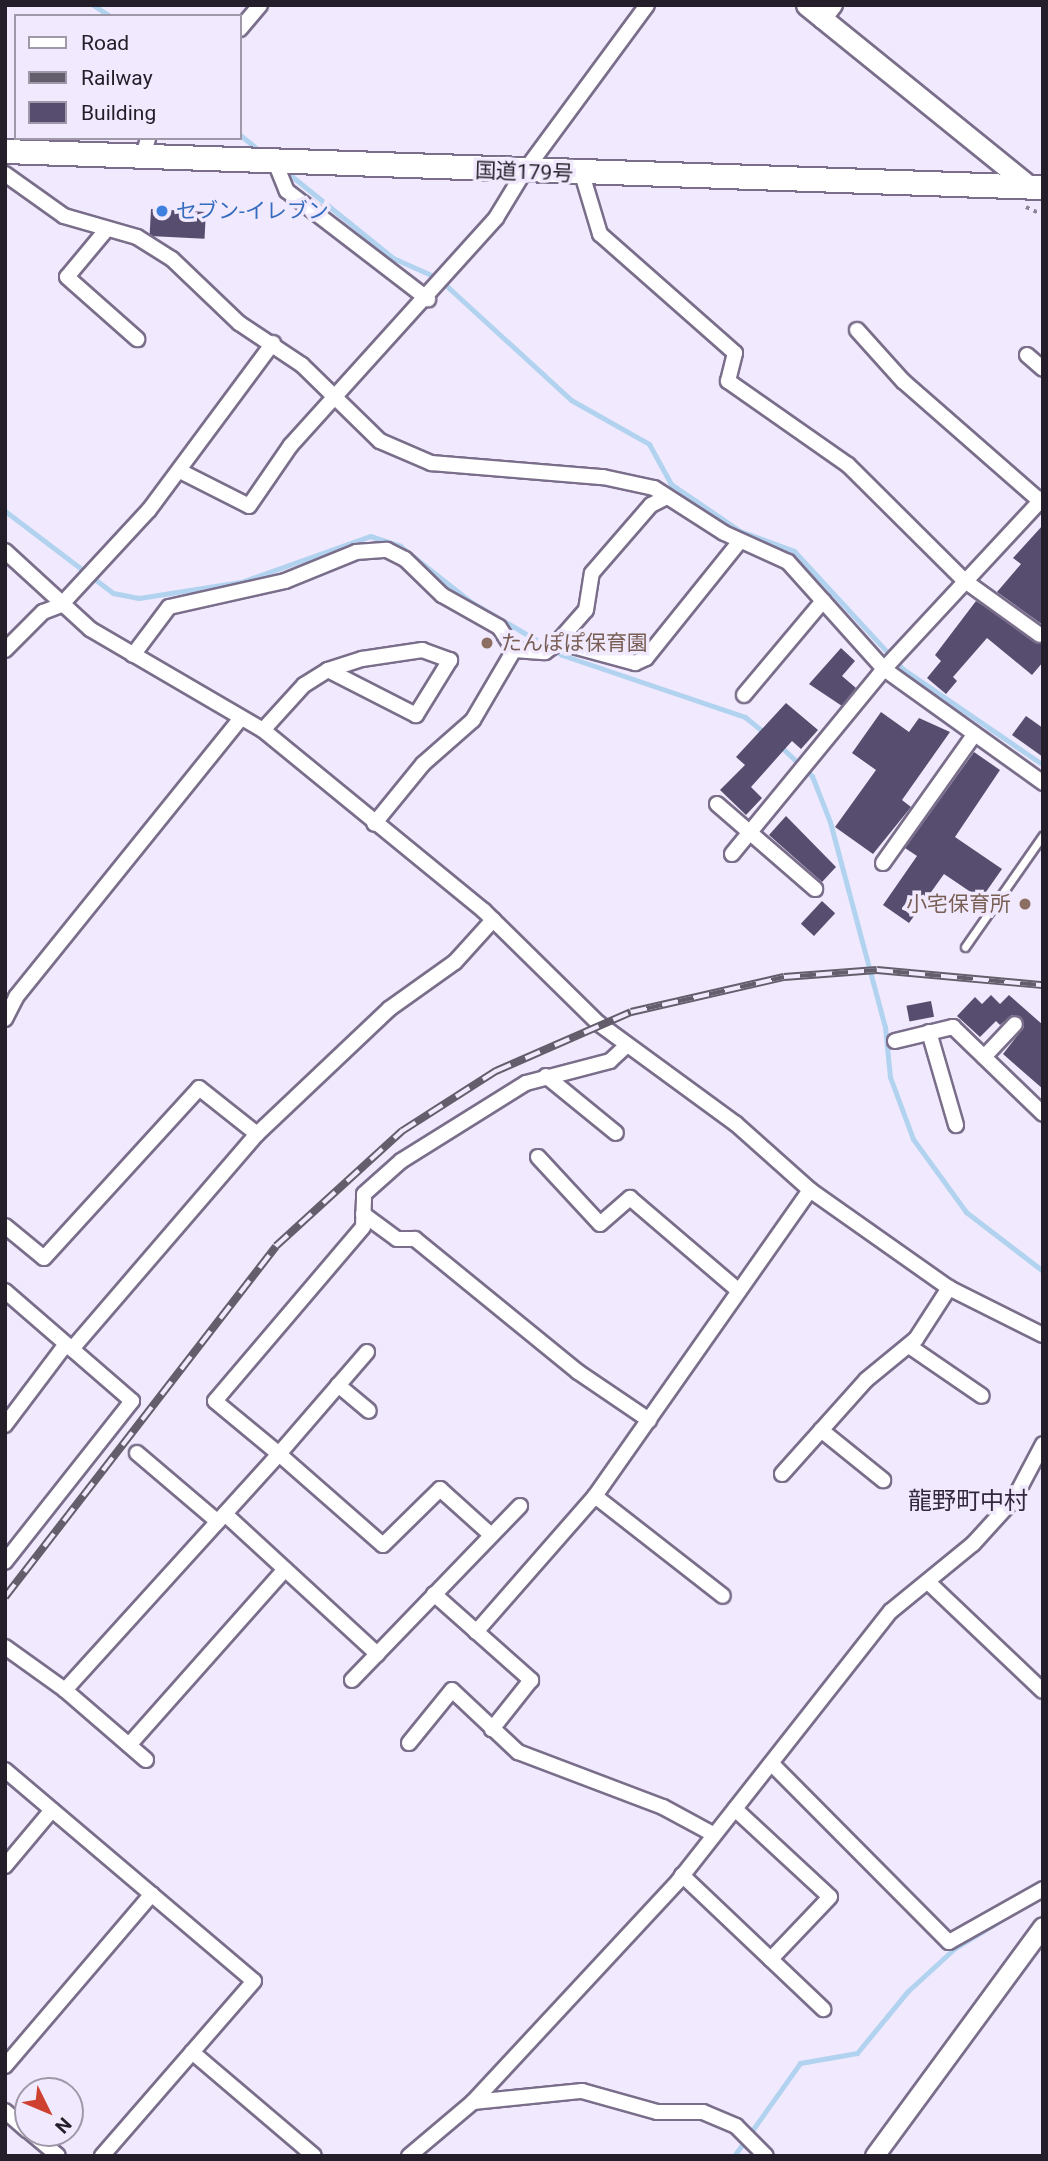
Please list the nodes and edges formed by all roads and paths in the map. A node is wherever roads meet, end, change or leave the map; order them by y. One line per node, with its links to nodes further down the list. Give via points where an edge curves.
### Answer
1 (260, 5): 5 (street)
2 (647, 5): 9 (street)
3 (806, 5): 4 (main road)
4 (827, 12): 12 (main road)
5 (242, 27)
6 (146, 147): 7 (highway, 国道179号); 8 (highway, 国道179号)
7 (5, 151)
8 (275, 162): 9 (highway, 国道179号); 15 (street, via 286,191)
9 (524, 172): 11 (highway, 国道179号); 15 (street, via 496,218)
10 (5, 174): 14 (street, via 64,216)
11 (582, 174): 12 (highway, 国道179号); 27 (street, via 600,234 735,354 727,382 848,465)
12 (1034, 194): 13 (path)
13 (1043, 215)
14 (107, 229): 17 (street, via 67,277); 18 (street, via 137,237 172,259 239,323)
15 (428, 299): 21 (street)
16 (857, 331): 24 (street, via 903,381)
17 (137, 340)
18 (273, 343): 21 (street); 22 (street)
19 (1027, 355): 20 (street)
20 (1043, 369)
21 (335, 394): 22 (street, via 291,444 249,506); 23 (street, via 380,441 431,463 603,477 654,488)
22 (180, 471): 29 (street)
23 (665, 498): 25 (street); 31 (street, via 651,505 593,573 586,610)
24 (1039, 508): 27 (street)
25 (740, 541): 28 (street, via 788,562); 31 (street, via 646,658 635,663)
26 (5, 551): 29 (street)
27 (965, 581): 30 (street); 36 (street)
28 (822, 601): 36 (street); 38 (street)
29 (61, 604): 32 (street, via 43,612); 34 (street)
30 (1040, 635)
31 (558, 642): 33 (street, via 545,652)
32 (9, 647): 35 (street)
33 (514, 650): 34 (street, via 499,627 442,595 405,559 377,548 285,581 169,607); 44 (street, via 473,720 423,764)
34 (133, 655): 39 (street)
35 (5, 660)
36 (884, 669): 41 (street); 45 (street)
37 (328, 670): 37 (street, via 362,659 422,650 450,660 416,715); 40 (street, via 304,685)
38 (744, 695)
39 (240, 719): 40 (street); 52 (street, via 16,997)
40 (263, 730): 44 (street)
41 (974, 735): 42 (street); 48 (street)
42 (1043, 783)
43 (717, 804): 45 (street)
44 (374, 824): 50 (street)
45 (751, 832): 47 (street); 49 (street)
46 (1043, 835): 51 (lane)
47 (732, 854)
48 (883, 863)
49 (815, 889)
50 (493, 920): 56 (street); 62 (street, via 455,962 389,1009)
51 (965, 947)
52 (5, 1019)
53 (1015, 1024): 57 (street)
54 (929, 1032): 55 (street); 57 (street, via 953,1027); 60 (street)
55 (895, 1041)
56 (626, 1046): 58 (street, via 610,1061); 64 (street, via 736,1124)
57 (985, 1057): 59 (street)
58 (546, 1076): 61 (street); 65 (street, via 401,1161 364,1194)
59 (1043, 1114)
60 (956, 1125)
61 (616, 1133)
62 (257, 1134): 66 (street, via 199,1088 44,1258); 72 (street)
63 (538, 1157): 68 (street, via 600,1224 630,1198)
64 (810, 1190): 67 (street); 68 (street)
65 (363, 1214): 77 (street, via 397,1239 415,1239 578,1371); 82 (street, via 363,1227 215,1401)
66 (5, 1226)
67 (950, 1288): 70 (street); 71 (street)
68 (739, 1291): 77 (street)
69 (6, 1295): 72 (street)
70 (1043, 1335)
71 (909, 1346): 75 (street); 79 (street, via 866,1380)
72 (69, 1347): 78 (street); 89 (street, via 132,1401)
73 (367, 1352): 74 (street)
74 (338, 1385): 76 (street); 82 (street)
75 (982, 1396)
76 (369, 1411)
77 (649, 1420): 85 (street)
78 (5, 1425)
79 (821, 1430): 83 (street); 84 (street)
80 (1043, 1444): 91 (street, via 1014,1499)
81 (136, 1453): 87 (street)
82 (279, 1454): 87 (street); 88 (street, via 383,1545 440,1489)
83 (782, 1474)
84 (883, 1480)
85 (595, 1496): 93 (street); 94 (street)
86 (520, 1506): 88 (street)
87 (221, 1518): 90 (street); 99 (street)
88 (491, 1535): 92 (street)
89 (5, 1562)
90 (285, 1569): 96 (street); 102 (street)
91 (928, 1582): 98 (street); 104 (street, via 891,1611)
92 (434, 1594): 94 (street); 96 (street)
93 (723, 1596)
94 (476, 1632): 100 (street, via 531,1680)
95 (5, 1647): 99 (street)
96 (377, 1654): 97 (street)
97 (352, 1680)
98 (1041, 1687)
99 (65, 1690): 102 (street)
100 (492, 1729): 101 (street, via 452,1690); 108 (street, via 543,1765 663,1807)
101 (409, 1742)
102 (129, 1745): 103 (street)
103 (146, 1760)
104 (772, 1764): 106 (street); 111 (street, via 949,1942)
105 (5, 1770): 107 (street)
106 (735, 1809): 108 (street); 114 (street, via 830,1897)
107 (52, 1810): 109 (street); 112 (street)
108 (713, 1834): 110 (street)
109 (5, 1866)
110 (682, 1875): 114 (street); 118 (street)
111 (1043, 1889)
112 (152, 1894): 116 (street, via 254,1981); 117 (street)
113 (1043, 1927): 123 (street)
114 (771, 1959): 115 (street)
115 (823, 2009)
116 (192, 2052): 119 (street); 120 (street)
117 (5, 2066)
118 (473, 2102): 121 (street); 122 (street, via 582,2091 657,2112 703,2112 736,2126)
119 (102, 2156)
120 (314, 2156)
121 (409, 2156)
122 (765, 2156)
123 (875, 2156)

